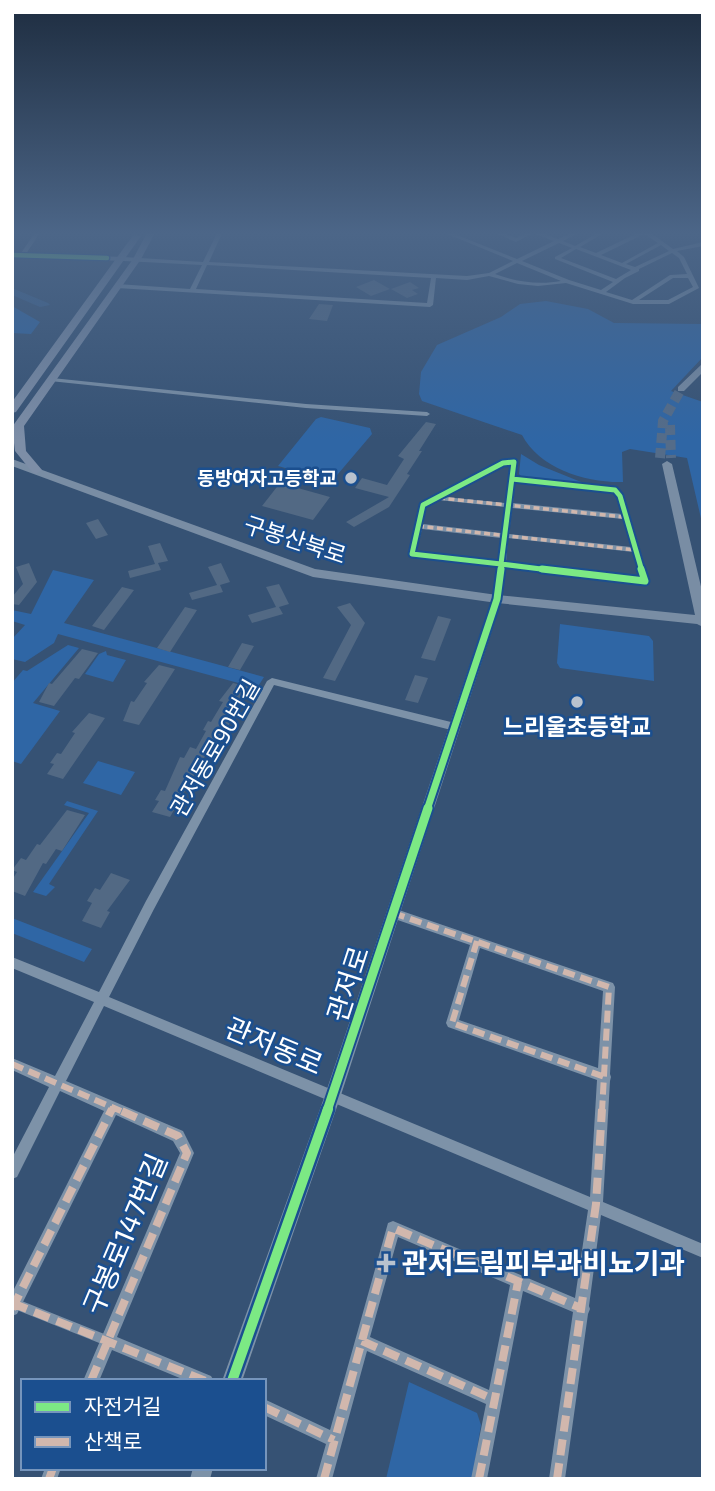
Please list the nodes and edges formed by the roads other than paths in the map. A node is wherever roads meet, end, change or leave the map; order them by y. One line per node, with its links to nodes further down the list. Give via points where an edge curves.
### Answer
1 (93, 301): 11 (main road)
2 (107, 301): 10 (main road)
3 (355, 301): 4 (street, via 430,305)
4 (431, 301)
5 (629, 301): 7 (street)
6 (667, 301): 7 (street)
7 (633, 302)
8 (703, 366): 9 (main road, via 686,391)
9 (703, 379)
10 (52, 380): 12 (street); 13 (main road)
11 (12, 410)
12 (427, 414)
13 (15, 430): 17 (main road, via 20,455)
14 (666, 460): 27 (main road)
15 (12, 462): 17 (main road, 구봉산북로)
16 (12, 470): 17 (main road)
17 (36, 470): 26 (main road, 구봉산북로, via 313,573)
18 (513, 479): 19 (street, via 514,462 508,461); 20 (street); 21 (street, via 615,490)
19 (436, 498): 20 (street); 22 (street, via 423,505)
20 (510, 506): 21 (street); 23 (street)
21 (624, 517): 24 (street)
22 (418, 526): 23 (street); 25 (street, via 412,554)
23 (507, 536): 24 (street); 25 (street)
24 (635, 550): 25 (street, via 645,581)
25 (504, 564): 26 (street)
26 (497, 599): 27 (main road, 구봉산북로); 28 (street, 관저로)
27 (702, 621)
28 (455, 727): 29 (street, 관저로); 32 (street, 관저동로90번길, via 272,681)
29 (393, 913): 30 (street); 36 (street, 관저로)
30 (477, 941): 34 (street, via 609,987); 34 (street, via 452,1023)
31 (12, 962): 32 (street, 관저동로)
32 (102, 998): 35 (street); 36 (street, 관저동로)
33 (12, 1064): 35 (street, 구봉로147번길)
34 (605, 1077): 39 (street)
35 (58, 1085): 37 (street, 구봉로147번길); 38 (street)
36 (332, 1097): 39 (street, 관저동로); 48 (street, 관저로)
37 (113, 1107): 42 (street); 44 (street, 구봉로147번길, via 178,1136 187,1153)
38 (12, 1172)
39 (596, 1204): 40 (street, 관저동로); 43 (street)
40 (703, 1251)
41 (518, 1282): 43 (street); 45 (street, via 393,1228); 49 (street)
42 (13, 1306): 44 (street)
43 (583, 1309): 54 (street)
44 (108, 1341): 46 (street, 구봉로147번길); 47 (street)
45 (362, 1341): 49 (street); 51 (street)
46 (92, 1379)
47 (201, 1379)
48 (233, 1379)
49 (495, 1400): 53 (street)
50 (266, 1408): 51 (street)
51 (334, 1440): 52 (street)
52 (324, 1479)
53 (480, 1479)
54 (557, 1479)

